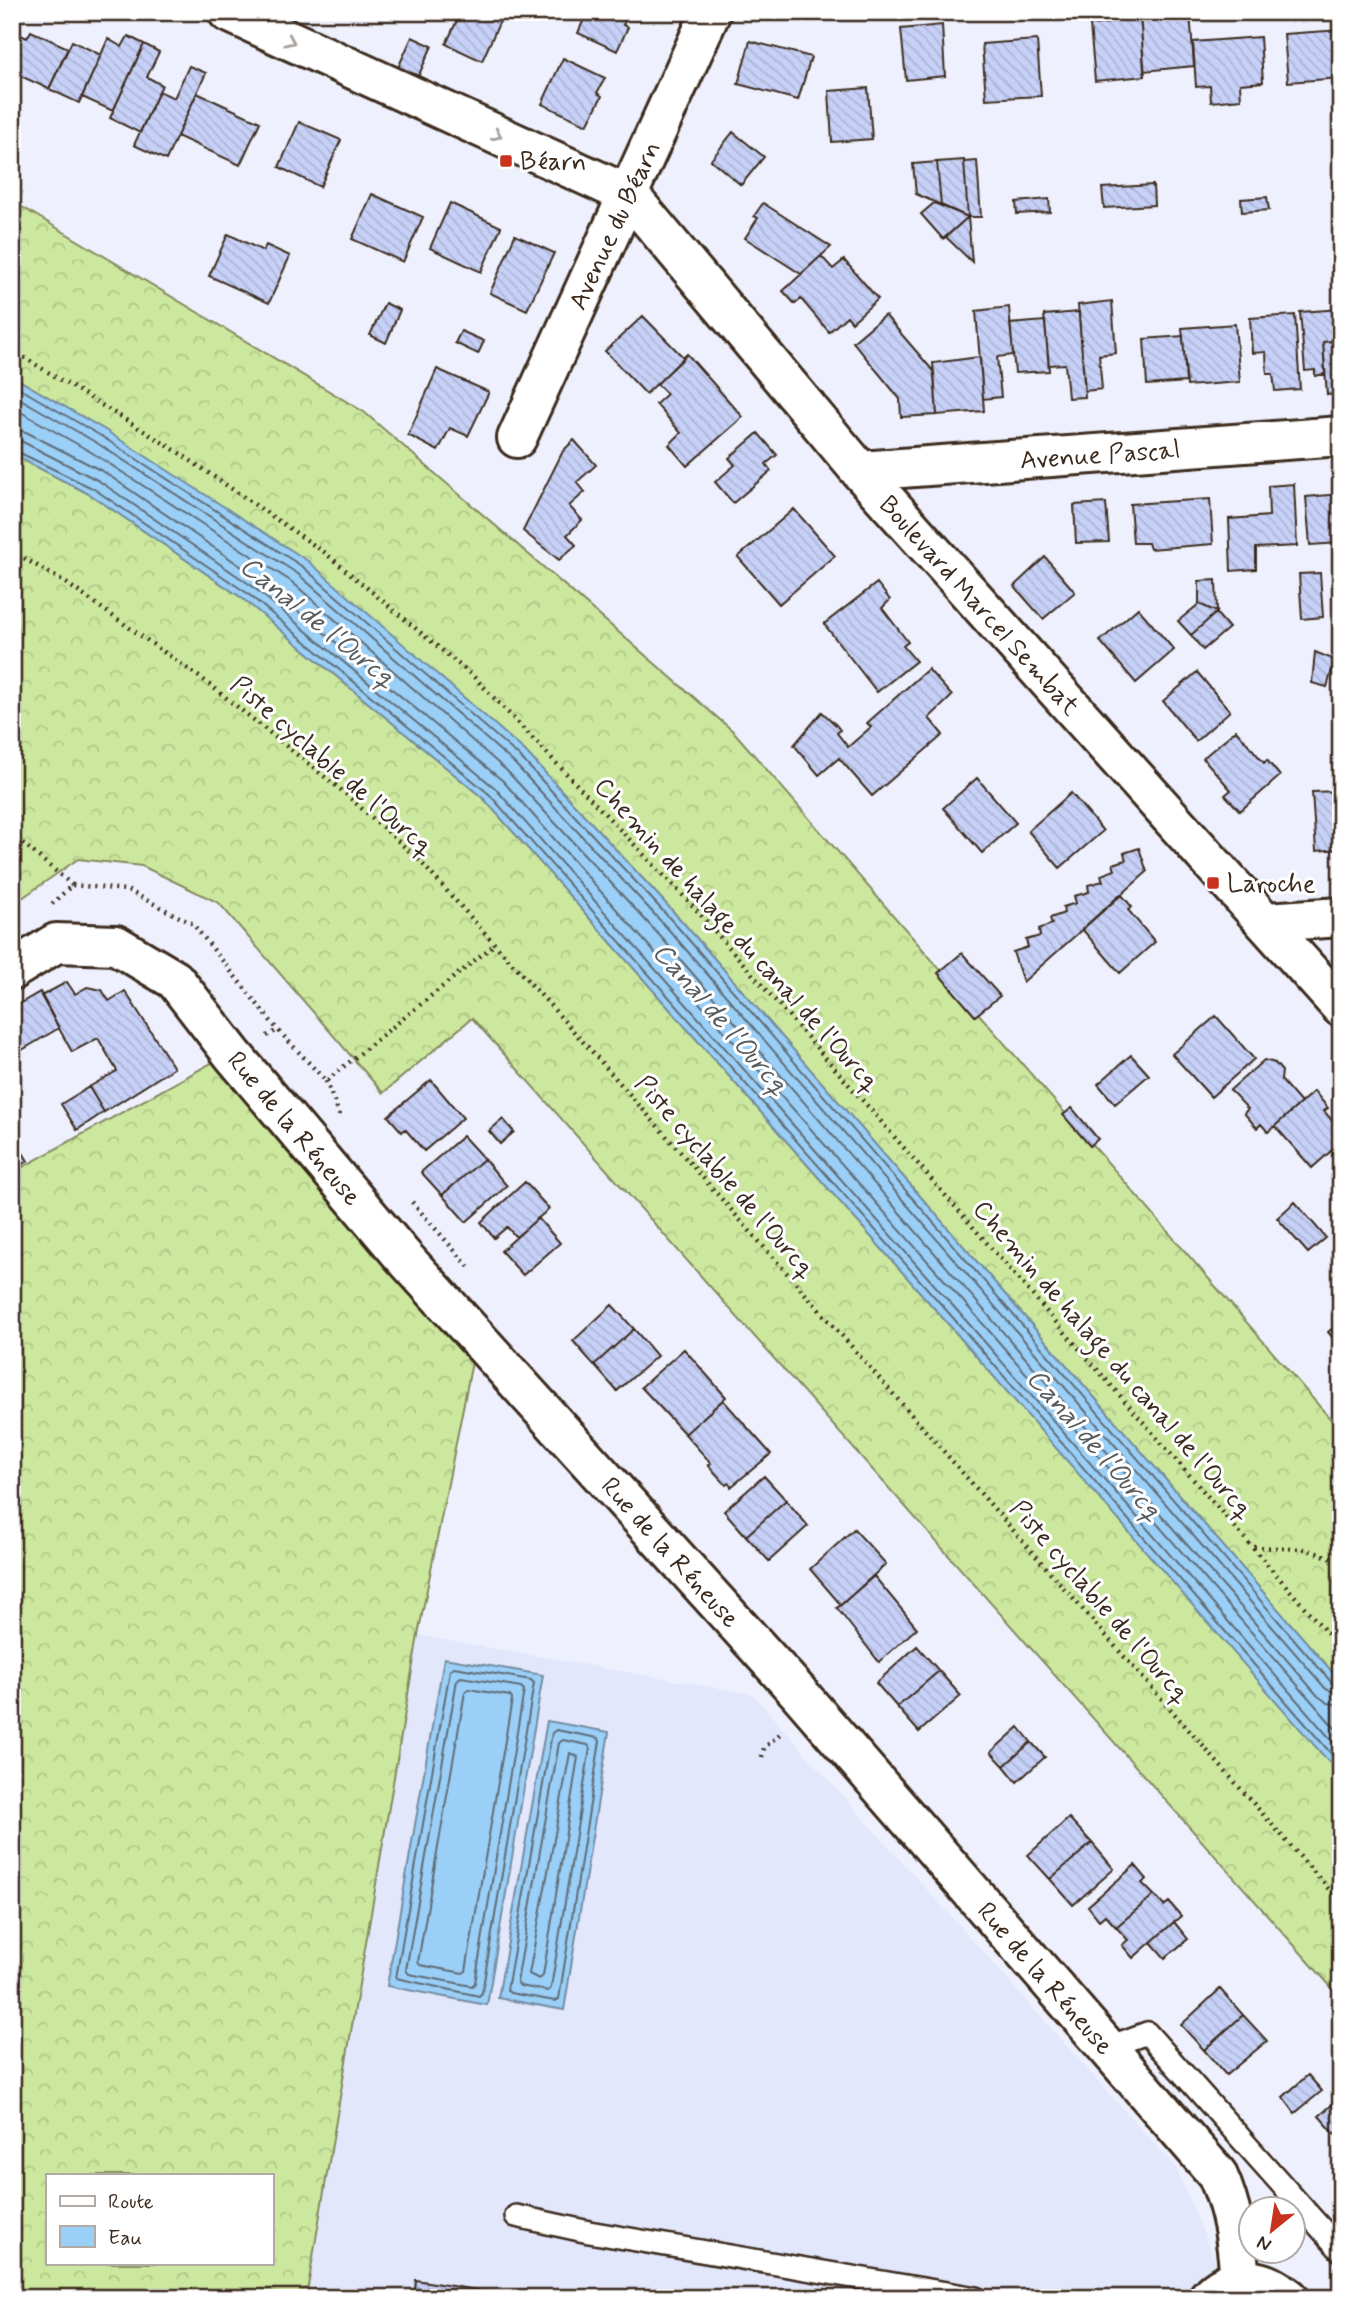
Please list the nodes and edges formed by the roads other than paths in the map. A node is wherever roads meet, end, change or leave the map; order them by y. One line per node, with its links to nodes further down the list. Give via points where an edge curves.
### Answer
1 (228, 12): 3 (street, one-way to 3)
2 (711, 12): 3 (street, Avenue du Béarn)
3 (629, 195): 5 (street, Avenue du Béarn); 6 (street, Boulevard Marcel Sembat)
4 (1341, 436): 6 (street, Avenue Pascal)
5 (517, 438)
6 (860, 471): 8 (street, Boulevard Marcel Sembat)
7 (1341, 917): 8 (street)
8 (1266, 922): 10 (street, Boulevard Marcel Sembat)
9 (12, 970): 11 (street, Rue de la Réneuse, via 56,943 116,945 175,980 401,1254 798,1692)
10 (1341, 1007)
11 (1106, 2048): 13 (lane, via 1147,2034); 14 (street, Rue de la Réneuse, via 1217,2174 1236,2231)
12 (516, 2217): 15 (lane)
13 (1341, 2251)
14 (1224, 2289): 16 (street, via 1259,2280)
15 (976, 2298)
16 (1290, 2298)

